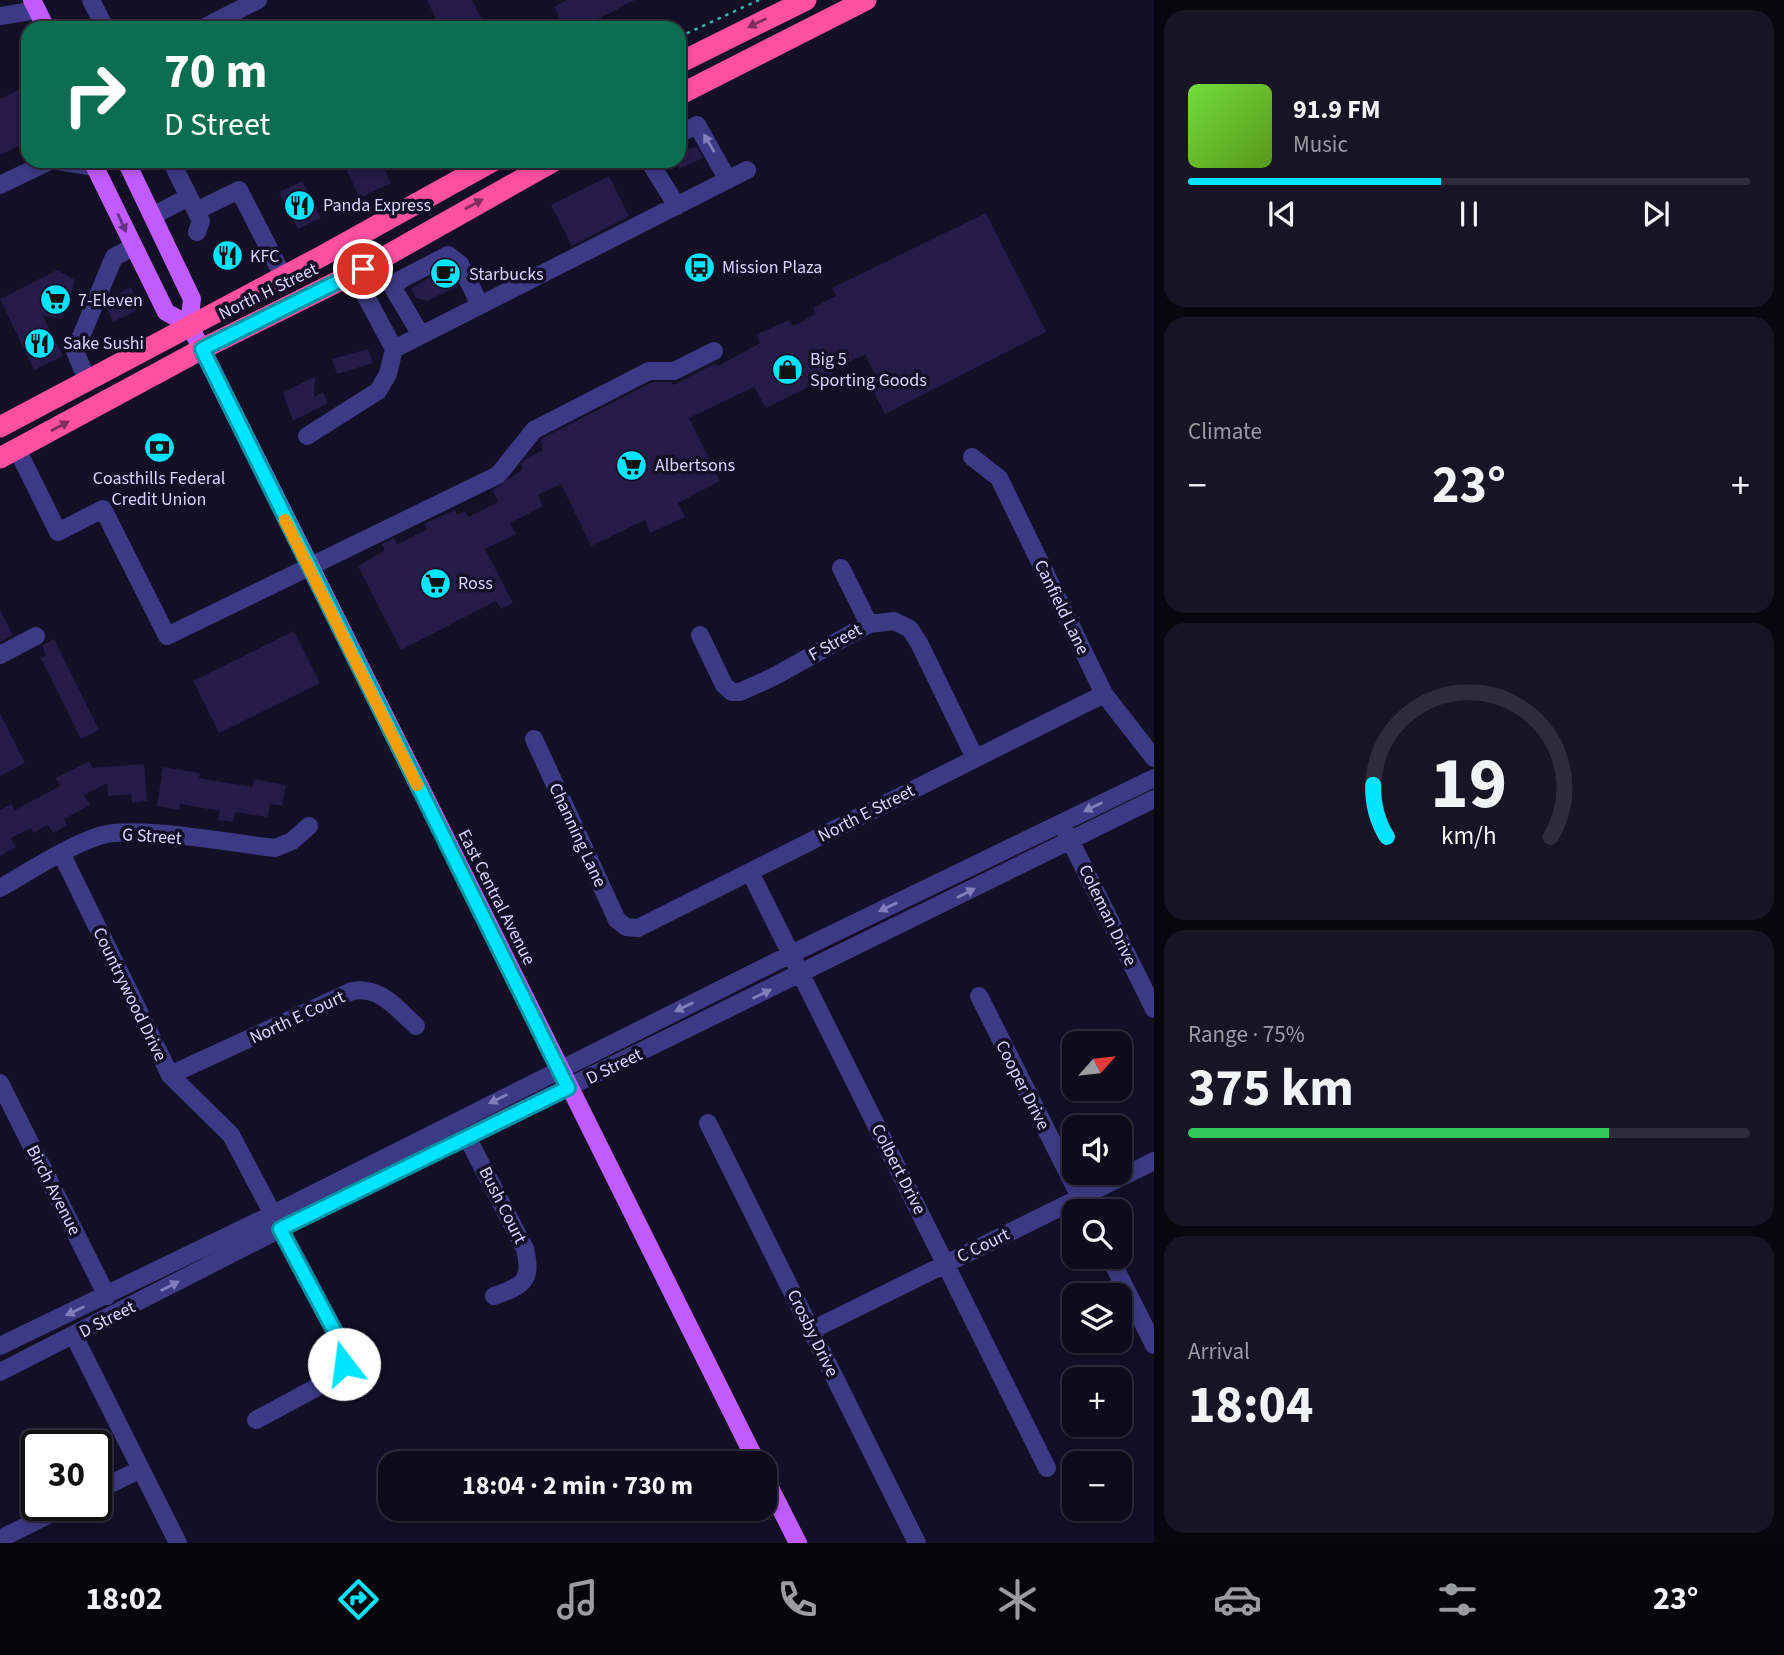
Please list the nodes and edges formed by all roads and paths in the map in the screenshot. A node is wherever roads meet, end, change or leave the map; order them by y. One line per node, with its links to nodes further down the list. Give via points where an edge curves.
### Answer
1 (92, 0): 9 (street)
2 (258, 0): 10 (street)
3 (760, 0): 11 (path)
4 (806, 0): 12 (highway, one-way to 12)
5 (866, 0): 13 (highway)
6 (34, 5): 7 (street); 8 (main road)
7 (0, 16)
8 (42, 21)
9 (102, 21)
10 (217, 21)
11 (686, 34)
12 (686, 60)
13 (686, 91)
14 (686, 130): 23 (street, one-way to 14, via 697,125)
15 (35, 168): 24 (street)
16 (96, 168): 29 (main road, one-way to 29)
17 (129, 168): 27 (main road)
18 (175, 168): 25 (street)
19 (480, 168): 31 (highway, North H Street)
20 (542, 168): 30 (highway, North H Street, one-way to 20)
21 (653, 168): 26 (street)
22 (747, 170): 23 (street)
23 (729, 180): 26 (street)
24 (0, 185)
25 (193, 204): 27 (street); 28 (street, via 201,222); 31 (street, via 239,190)
26 (677, 205): 32 (street)
27 (152, 216): 33 (main road, via 192,299)
28 (197, 232)
29 (133, 247): 33 (main road, via 166,312); 38 (street, via 114,257 75,351)
30 (354, 274): 35 (highway, North H Street); 36 (street)
31 (283, 276): 33 (highway, North H Street)
32 (480, 305): 34 (street); 34 (street, via 460,264 448,255 400,279 393,288)
33 (189, 325): 35 (main road, East Central Avenue); 38 (highway, North H Street)
34 (421, 335): 36 (street)
35 (202, 349): 41 (highway, North H Street, one-way to 35); 43 (main road, East Central Avenue)
36 (394, 349): 40 (street, via 378,391)
37 (714, 351): 43 (street, via 674,371 649,371 534,430 498,475)
38 (87, 380): 39 (highway, North H Street)
39 (0, 426)
40 (307, 436)
41 (8, 454): 43 (street, via 58,532 103,509 167,636)
42 (972, 457): 49 (street, Canfield Lane, via 999,478)
43 (309, 568): 67 (main road, East Central Avenue)
44 (841, 568): 45 (street)
45 (869, 624): 46 (street, F Street, via 740,692 724,685); 51 (street, F Street, via 894,621 910,629)
46 (700, 635)
47 (36, 636): 48 (street)
48 (0, 655)
49 (1104, 694): 51 (street, North E Street); 52 (street, Canfield Lane)
50 (534, 739): 61 (street, Channing Lane, via 617,920)
51 (975, 758): 59 (street, North E Street)
52 (1154, 758)
53 (1154, 778): 55 (street, D Street, one-way to 55)
54 (1154, 799): 57 (street, D Street)
55 (1062, 822): 57 (street, Coleman Drive); 62 (street, D Street, one-way to 62)
56 (309, 827): 58 (street, G Street, via 275,848 125,831 101,835)
57 (1070, 841): 63 (street, D Street, one-way to 57); 65 (street, Coleman Drive)
58 (61, 853): 60 (street, G Street); 68 (street, Countrywood Drive)
59 (750, 872): 61 (street, North E Street, via 638,928); 62 (street, Colbert Drive)
60 (0, 888)
61 (626, 928)
62 (791, 954): 63 (street, Colbert Drive); 67 (street, D Street, one-way to 67)
63 (802, 975): 70 (street, D Street, one-way to 63); 78 (street, Colbert Drive)
64 (979, 996): 74 (street, Cooper Drive)
65 (1154, 1009)
66 (416, 1026): 68 (street, North E Court, via 379,993 366,988)
67 (559, 1069): 70 (main road, East Central Avenue); 77 (street, D Street, one-way to 77)
68 (170, 1075): 77 (street, Countrywood Drive, via 231,1135)
69 (0, 1083): 80 (street, Birch Avenue)
70 (568, 1088): 72 (street, D Street); 88 (main road, East Central Avenue)
71 (708, 1123): 82 (street, Crosby Drive)
72 (468, 1139): 77 (street, D Street); 81 (street, Bush Court, via 525,1249 529,1267 516,1288)
73 (1154, 1161): 75 (street, C Court)
74 (1080, 1199)
75 (1091, 1199)
76 (1062, 1213): 78 (street, C Court)
77 (276, 1222): 80 (street, D Street); 83 (street, D Street, one-way to 77); 87 (street, Countrywood Drive, via 344,1349 344,1364 335,1377)
78 (946, 1263): 82 (street, C Court); 89 (street, Colbert Drive)
79 (1116, 1269): 84 (street)
80 (107, 1296): 85 (street, D Street, one-way to 85)
81 (494, 1296)
82 (812, 1329): 97 (street, Crosby Drive)
83 (74, 1336): 86 (street, D Street); 90 (street)
84 (1154, 1345)
85 (0, 1346)
86 (0, 1372)
87 (256, 1420)
88 (751, 1451)
89 (1047, 1468)
90 (141, 1469): 91 (street); 95 (street)
91 (112, 1483)
92 (777, 1502): 96 (main road)
93 (36, 1521): 94 (street)
94 (0, 1539)
95 (178, 1543)
96 (798, 1543)
97 (917, 1543)

